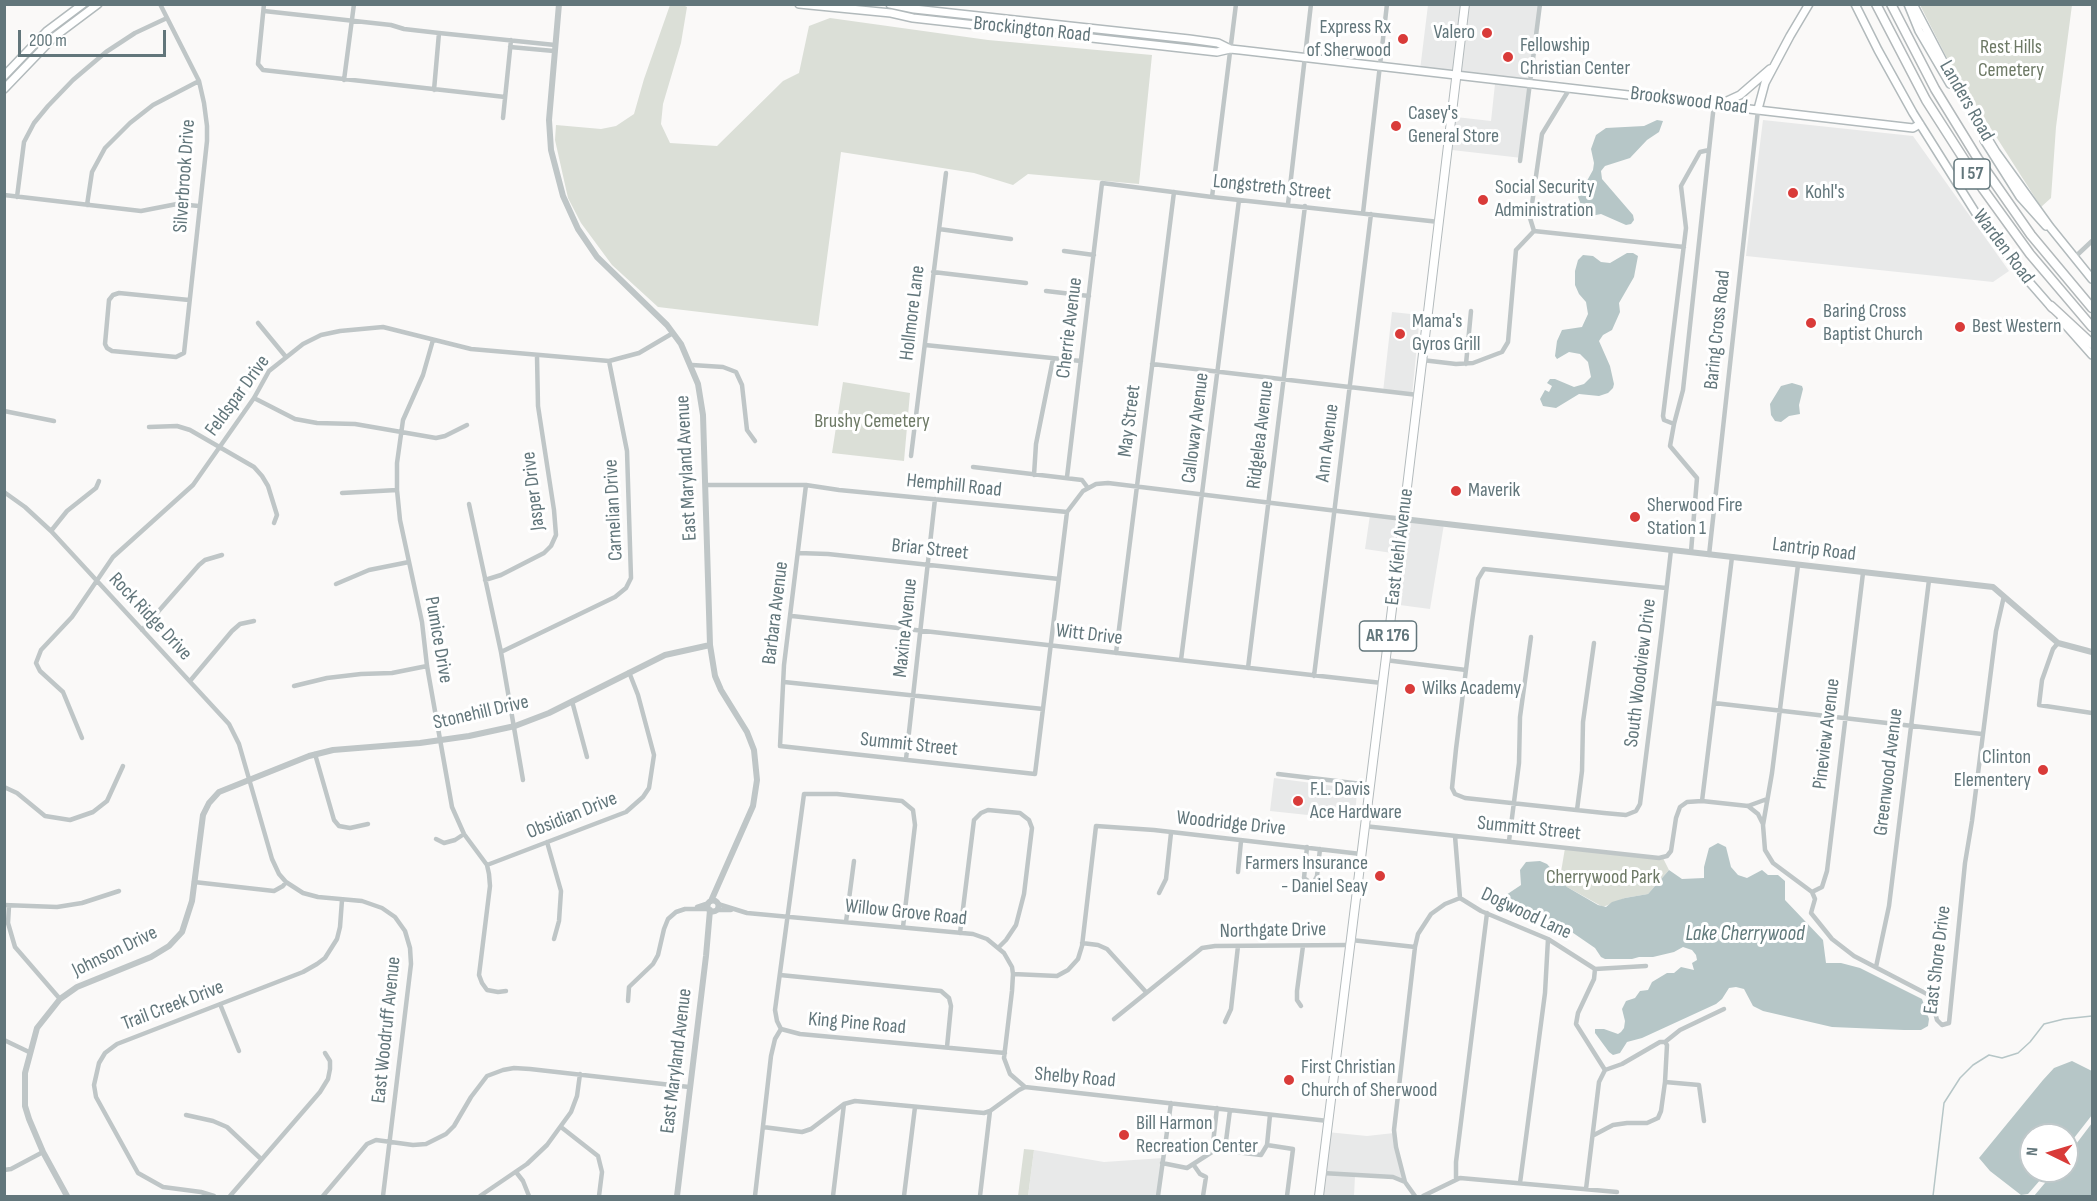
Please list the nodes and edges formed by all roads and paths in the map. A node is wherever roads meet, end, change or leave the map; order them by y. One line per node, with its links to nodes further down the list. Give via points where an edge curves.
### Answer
1 (82, 4): 35 (main road, via 47,31)
2 (98, 4): 40 (main road, via 54,37)
3 (160, 4): 23 (street, Silverbrook Drive)
4 (264, 4): 22 (street)
5 (354, 4): 25 (street)
6 (559, 4): 29 (street, East Maryland Avenue)
7 (799, 4): 21 (main road, Brockington Road)
8 (890, 4): 21 (main road, Brockington Road)
9 (1236, 4): 30 (street)
10 (1311, 4): 31 (street)
11 (1387, 4): 32 (street)
12 (1465, 4): 34 (main road, East Kiehl Avenue / AR 176)
13 (1540, 4): 38 (street)
14 (1809, 4): 33 (main road)
15 (1856, 4): 47 (main road, Warden Road)
16 (1876, 4): 83 (highway, I 57, via 1926,100 1983,189 2030,254)
17 (1891, 4): 24 (highway, I 57)
18 (1896, 4): 24 (highway)
19 (1908, 4): 66 (main road, via 1919,31 1996,162 2038,220)
20 (1913, 4): 66 (main road, Landers Road, via 1980,126)
21 (903, 9): 30 (main road, Brockington Road, via 1189,39)
22 (264, 11): 25 (street); 36 (street, via 260,68)
23 (167, 18): 37 (street, Silverbrook Drive); 54 (street, via 135,33 97,59 62,90 34,123 22,148)
24 (1898, 18): 80 (highway, I 57, via 1935,89 1995,184 2045,253)
25 (353, 20): 26 (street); 36 (street)
26 (439, 33): 27 (street); 41 (street)
27 (511, 40): 28 (street); 29 (street)
28 (510, 47): 29 (street); 42 (street)
29 (554, 48): 84 (street, East Maryland Avenue, via 549,132 555,173 566,205 597,257)
30 (1230, 49): 31 (main road, Brockington Road); 55 (street)
31 (1305, 57): 32 (main road, Brockington Road); 57 (street)
32 (1380, 66): 34 (main road, Brockington Road); 61 (street)
33 (1773, 68): 43 (main road, via 1740,95); 45 (main road)
34 (1456, 74): 38 (main road, Brookswood Road); 63 (main road, East Kiehl Avenue / AR 176)
35 (4, 76)
36 (344, 80): 41 (street)
37 (199, 81): 58 (street, via 138,116 105,148 92,171); 59 (street, Silverbrook Drive, via 207,126)
38 (1530, 83): 39 (main road, Brookswood Road); 49 (street)
39 (1570, 88): 43 (main road, Brookswood Road); 65 (street, via 1542,134 1530,218)
40 (4, 89)
41 (434, 90): 42 (street)
42 (505, 97): 46 (street)
43 (1703, 103): 44 (main road, Brookswood Road)
44 (1714, 104): 45 (main road, Brookswood Road); 48 (street)
45 (1758, 109): 47 (main road, Brookswood Road, via 1913,128); 136 (street, Baring Cross Road)
46 (503, 118)
47 (1920, 124): 79 (main road, Warden Road, via 1977,214)
48 (1709, 150): 69 (street, via 1700,152 1681,186); 105 (street, via 1683,390)
49 (1520, 161)
50 (946, 173): 64 (street, Hollmore Lane)
51 (1102, 183): 52 (street, Longstreth Street); 71 (street, Cherrie Avenue)
52 (1173, 192): 55 (street, Longstreth Street); 95 (street, May Street)
53 (4, 195): 54 (street)
54 (17, 197): 58 (street)
55 (1212, 197): 56 (street, Longstreth Street)
56 (1239, 200): 57 (street, Longstreth Street); 98 (street, Calloway Avenue)
57 (1288, 204): 60 (street, Longstreth Street)
58 (87, 205): 59 (street, via 141,212 177,204)
59 (199, 206): 78 (street, Silverbrook Drive)
60 (1305, 206): 61 (street, Longstreth Street); 99 (street, Ridgelea Avenue)
61 (1363, 213): 62 (street, Longstreth Street)
62 (1371, 214): 63 (street, Longstreth Street); 100 (street, Ann Avenue)
63 (1439, 222): 92 (main road, East Kiehl Avenue / AR 176)
64 (939, 229): 67 (street); 73 (street, Hollmore Lane)
65 (1534, 231): 69 (street); 96 (street, via 1516,250 1508,342 1502,352)
66 (2057, 235): 72 (main road, Landers Road)
67 (1011, 239)
68 (2092, 241): 72 (street)
69 (1684, 247): 105 (street, via 1663,416)
70 (1064, 251): 71 (street)
71 (1094, 255): 77 (street, Cherrie Avenue)
72 (2075, 257): 74 (main road, Landers Road)
73 (933, 272): 75 (street); 87 (street, Hollmore Lane)
74 (2092, 279)
75 (1026, 283)
76 (1046, 291): 77 (street)
77 (1089, 296): 94 (street, Cherrie Avenue)
78 (189, 300): 78 (street, Silverbrook Drive, via 184,353 176,357 107,348 109,300 113,295)
79 (2051, 306): 86 (highway); 88 (main road, Warden Road)
80 (2092, 308)
81 (1471, 311): 96 (street)
82 (258, 323): 90 (street)
83 (2092, 327)
84 (673, 333): 93 (street, Feldspar Drive, via 639,353); 97 (street, East Maryland Avenue)
85 (433, 340): 89 (street, Feldspar Drive, via 471,349); 90 (street, Feldspar Drive, via 383,327 362,328 321,335); 108 (street, Pumice Drive)
86 (2092, 344)
87 (925, 345): 91 (street); 111 (street, Hollmore Lane)
88 (2092, 355)
89 (537, 356): 93 (street, Feldspar Drive); 143 (street, Jasper Drive, via 538,406 556,535 544,553)
90 (286, 357): 102 (street, Feldspar Drive, via 269,371)
91 (1053, 359): 94 (street); 113 (street, via 1036,444)
92 (1422, 360): 96 (street); 101 (main road, East Kiehl Avenue / AR 176)
93 (609, 361): 158 (street, Carnelian Drive, via 627,451 631,578 615,597)
94 (1081, 361): 114 (street, Cherrie Avenue)
95 (1152, 364): 98 (street); 118 (street, May Street)
96 (1466, 364)
97 (692, 365): 109 (street, via 723,366 736,372 742,386 747,430); 116 (street, East Maryland Avenue, via 703,415)
98 (1218, 372): 99 (street); 123 (street, Calloway Avenue)
99 (1283, 380): 100 (street); 125 (street, Ridgelea Avenue)
100 (1349, 388): 101 (street); 127 (street, Ann Avenue)
101 (1418, 395): 129 (main road, East Kiehl Avenue / AR 176)
102 (254, 398): 108 (street, via 295,419); 110 (street, Feldspar Drive)
103 (4, 411): 104 (street)
104 (54, 421)
105 (1674, 424): 133 (street, via 1670,446 1697,478)
106 (467, 425): 108 (street, via 436,438)
107 (149, 427): 110 (street, via 177,426)
108 (400, 432): 120 (street, Pumice Drive)
109 (755, 441)
110 (220, 447): 130 (street, via 262,476 277,514); 145 (street, Feldspar Drive, via 193,485 122,547)
111 (911, 456)
112 (973, 467): 113 (street)
113 (1034, 475): 114 (street)
114 (1067, 477): 119 (street, via 1082,480)
115 (99, 480): 131 (street, via 96,488 72,506)
116 (706, 485): 117 (street, Hemphill Road); 156 (street, East Maryland Avenue)
117 (806, 485): 124 (street, Hemphill Road); 134 (street, Barbara Avenue)
118 (1137, 486): 119 (street, via 1103,483); 123 (street); 160 (street, May Street)
119 (1088, 488): 128 (street, via 1077,496)
120 (397, 490): 122 (street); 138 (street, Pumice Drive)
121 (4, 492): 131 (street, Rock Ridge Drive)
122 (342, 493)
123 (1202, 495): 125 (street); 161 (street, Calloway Avenue)
124 (935, 499): 128 (street, Hemphill Road); 139 (street, Maxine Avenue)
125 (1268, 502): 127 (street); 164 (street, Ridgelea Avenue)
126 (469, 504): 143 (street)
127 (1335, 510): 129 (street); 167 (street, Ann Avenue)
128 (1067, 512): 142 (street)
129 (1403, 519): 132 (street, Lantrip Road); 162 (main road, East Kiehl Avenue / AR 176)
130 (274, 523)
131 (51, 531): 145 (street, Rock Ridge Drive)
132 (1671, 550): 133 (street, Lantrip Road); 147 (street, South Woodview Drive)
133 (1690, 552): 136 (street, Lantrip Road)
134 (798, 553): 139 (street, Briar Street); 149 (street, Barbara Avenue)
135 (222, 555): 151 (street, via 199,565)
136 (1709, 555): 137 (street, Lantrip Road)
137 (1732, 557): 140 (street, Lantrip Road); 174 (street)
138 (409, 562): 146 (street, via 369,570); 163 (street, Pumice Drive)
139 (928, 565): 142 (street, Briar Street); 152 (street, Maxine Avenue)
140 (1798, 565): 141 (street, Lantrip Road); 176 (street)
141 (1863, 573): 144 (street, Lantrip Road); 178 (street, Pineview Avenue)
142 (1059, 579): 157 (street)
143 (485, 580): 158 (street)
144 (1929, 580): 148 (street, Lantrip Road, via 1993,587); 180 (street, Greenwood Avenue)
145 (96, 581): 151 (street, Rock Ridge Drive); 182 (street, Feldspar Drive, via 72,617 41,650 36,663 63,692)
146 (336, 584)
147 (1666, 588): 165 (street, via 1484,569 1479,575); 198 (street, South Woodview Drive, via 1636,812 1626,815)
148 (2004, 596): 155 (street, Lantrip Road); 181 (street, via 1995,630)
149 (792, 616): 152 (street, Witt Drive); 169 (street, Barbara Avenue)
150 (254, 621): 168 (street, via 240,624 232,631)
151 (142, 630): 168 (street, Rock Ridge Drive)
152 (920, 630): 157 (street, Witt Drive); 172 (street, Maxine Avenue)
153 (1531, 637): 196 (street)
154 (1594, 643): 198 (street)
155 (2058, 643): 159 (street, Lantrip Road); 177 (street, via 2042,680 2039,705)
156 (710, 645): 166 (street, Stonehill Drive, via 665,655); 223 (street, East Maryland Avenue, via 715,675 751,741 757,765 753,806)
157 (1051, 645): 160 (street, Witt Drive); 175 (street)
158 (501, 652): 179 (street)
159 (2092, 652)
160 (1116, 653): 161 (street, Witt Drive)
161 (1182, 660): 164 (street, Witt Drive)
162 (1385, 660): 165 (street); 170 (main road, East Kiehl Avenue / AR 176)
163 (427, 666): 171 (street, via 327,678); 183 (street, Pumice Drive)
164 (1248, 668): 167 (street, Witt Drive)
165 (1466, 670): 196 (street, via 1453,791 1461,797)
166 (629, 672): 173 (street, Stonehill Drive); 208 (street, Obsidian Drive, via 654,756 649,788 626,812)
167 (1314, 676): 170 (street, Witt Drive)
168 (190, 681): 190 (street, Rock Ridge Drive, via 229,724 240,744)
169 (784, 682): 172 (street); 184 (street, Barbara Avenue)
170 (1382, 683): 192 (main road, East Kiehl Avenue / AR 176)
171 (294, 686)
172 (913, 696): 175 (street); 187 (street, Maxine Avenue)
173 (572, 701): 179 (street, Stonehill Drive); 186 (street)
174 (1714, 703): 176 (street); 195 (street)
175 (1043, 710): 187 (street, Summit Street, via 1035,774)
176 (1779, 711): 178 (street); 194 (street)
177 (2092, 713)
178 (1844, 718): 180 (street); 218 (street, Pineview Avenue, via 1827,871 1822,887)
179 (514, 726): 183 (street, Stonehill Drive); 191 (street)
180 (1910, 726): 181 (street); 238 (street, Greenwood Avenue, via 1889,906)
181 (1982, 734): 238 (street, East Shore Drive, via 1948,1023 1940,1023 1927,994)
182 (82, 738)
183 (441, 740): 185 (street, Stonehill Drive); 203 (street, Pumice Drive, via 452,807)
184 (780, 746): 187 (street, Summit Street)
185 (315, 754): 190 (street, Stonehill Drive); 199 (street, via 334,820 339,826 350,828)
186 (587, 757)
187 (906, 759)
188 (123, 766): 193 (street, via 107,801 93,812 70,820 45,816)
189 (1278, 774): 192 (street)
190 (250, 779): 215 (street, Johnson Drive, via 219,792 209,803 200,830); 216 (street, via 272,859)
191 (523, 780)
192 (1370, 785): 201 (main road, East Kiehl Avenue / AR 176)
193 (4, 787)
194 (1768, 799): 197 (street); 200 (street)
195 (1702, 801): 197 (street); 207 (street, Summitt Street, via 1683,804 1676,818 1671,851 1659,858)
196 (1514, 803): 198 (street); 207 (street)
197 (1748, 806): 200 (street)
198 (1577, 810)
199 (368, 824)
200 (1763, 825): 218 (street, via 1768,857)
201 (1364, 826): 204 (street, Summitt Street); 211 (main road, East Kiehl Avenue / AR 176)
202 (1171, 832): 206 (street, Woodridge Drive); 219 (street, via 1166,879); 231 (street, Woodridge Drive, via 1096,826)
203 (464, 834): 205 (street, via 444,843); 213 (street, Pumice Drive)
204 (1455, 836): 207 (street, Summitt Street); 220 (street, Dogwood Lane)
205 (436, 839)
206 (1242, 840): 209 (street, Woodridge Drive); 214 (street)
207 (1509, 841)
208 (548, 842): 213 (street, Obsidian Drive); 229 (street, via 561,891)
209 (1307, 847): 210 (street, Woodridge Drive); 210 (street, via 1304,878 1310,882 1317,876)
210 (1320, 849): 211 (street, Woodridge Drive)
211 (1361, 854): 232 (main road, East Kiehl Avenue / AR 176)
212 (854, 861): 226 (street)
213 (487, 865): 242 (street, via 490,886 479,975 488,990)
214 (1238, 872)
215 (194, 882): 216 (street, via 274,891); 244 (street, Johnson Drive, via 182,932 169,946)
216 (286, 882): 221 (street, East Woodruff Avenue, via 303,893)
217 (119, 891): 222 (street, via 57,907)
218 (1812, 892): 238 (street, East Shore Drive, via 1815,899 1811,913 1827,934 1844,950)
219 (1159, 893)
220 (1460, 898): 224 (street, Dogwood Lane); 236 (street, via 1431,914)
221 (342, 900): 246 (street, Trail Creek Drive, via 337,939 325,958 303,972); 277 (street, East Woodruff Avenue, via 362,901 395,917 410,948)
222 (7, 905): 244 (street, via 15,947)
223 (713, 906): 225 (street, Willow Grove Road); 245 (street, via 676,912 668,919 658,955 629,987); 262 (street, East Maryland Avenue)
224 (1487, 913): 230 (street, Dogwood Lane); 286 (street)
225 (788, 916): 226 (street, Willow Grove Road); 227 (street, King Pine Road, via 804,794 865,797 902,801 915,813); 241 (street, King Pine Road)
226 (846, 922): 227 (street, Willow Grove Road)
227 (903, 927): 228 (street, Willow Grove Road)
228 (960, 933): 235 (street, Willow Grove Road, via 979,935); 235 (street, via 974,820 988,810 1020,813 1032,828 1024,894 1017,925)
229 (554, 939)
230 (1548, 939): 239 (street, Dogwood Lane); 288 (street, via 1545,993)
231 (1082, 943): 240 (street, via 1076,963 1060,975); 243 (street, via 1107,949)
232 (1350, 943): 234 (street, Northgate Drive); 236 (street, Northgate Drive); 272 (main road, East Kiehl Avenue / AR 176)
233 (1238, 946): 234 (street, Northgate Drive); 243 (street, Northgate Drive, via 1199,950); 250 (street, via 1231,1009)
234 (1303, 946): 247 (street, via 1297,991)
235 (999, 947): 240 (street)
236 (1415, 947): 287 (street, via 1394,1130)
237 (1646, 966): 239 (street)
238 (1876, 968)
239 (1595, 969): 259 (street, via 1576,1023)
240 (1013, 974): 258 (street)
241 (780, 975): 251 (street, King Pine Road, via 775,1014); 254 (street, via 941,991 951,1006)
242 (506, 991)
243 (1146, 992): 249 (street, Northgate Drive)
244 (60, 999): 256 (street, Johnson Drive, via 37,1028)
245 (628, 1001)
246 (220, 1004): 255 (street); 292 (street, Trail Creek Drive, via 117,1044 99,1063 94,1085 96,1097 138,1173 163,1187)
247 (1301, 1006)
248 (1724, 1009): 253 (street, via 1680,1030)
249 (1114, 1019)
250 (1225, 1022)
251 (781, 1029): 254 (street, King Pine Road); 275 (street, via 773,1046)
252 (4, 1040): 256 (street)
253 (1665, 1042): 259 (street); 261 (street)
254 (947, 1047): 258 (street, King Pine Road)
255 (239, 1051)
256 (29, 1052): 279 (street, Johnson Drive, via 25,1106)
257 (325, 1053): 280 (street, via 330,1061 328,1079)
258 (1005, 1053): 263 (street, via 1006,1068)
259 (1605, 1070): 276 (street, via 1599,1082)
260 (580, 1074): 262 (street); 274 (street, via 575,1102); 277 (street, via 514,1068 494,1073 487,1076 454,1126 439,1139 413,1145)
261 (1665, 1082): 273 (street, via 1699,1085); 276 (street, via 1658,1118 1647,1123 1613,1125)
262 (689, 1087): 299 (street, East Maryland Avenue)
263 (1025, 1088): 264 (street, Shelby Road); 269 (street, Shelby Road)
264 (1171, 1103): 267 (street, Shelby Road); 281 (street)
265 (844, 1104): 266 (street, via 855,1101); 275 (street, via 802,1132); 301 (street)
266 (915, 1107): 269 (street); 302 (street)
267 (1217, 1108): 268 (street, Shelby Road); 282 (street, via 1212,1152)
268 (1230, 1110): 271 (street, Shelby Road); 278 (street, via 1227,1151 1261,1155)
269 (990, 1111): 303 (street)
270 (186, 1115): 280 (street, via 226,1127)
271 (1270, 1115): 272 (street, Shelby Road); 278 (street)
272 (1328, 1121): 285 (main road, East Kiehl Avenue / AR 176)
273 (1704, 1121)
274 (561, 1127): 284 (street, via 538,1155); 298 (street, via 598,1156 602,1172)
275 (763, 1127): 300 (street)
276 (1594, 1135): 289 (street)
277 (390, 1142): 294 (street, via 376,1140 367,1144); 295 (street, East Woodruff Avenue)
278 (1267, 1145): 306 (street, via 1293,1149)
279 (43, 1152): 283 (street); 291 (street, Johnson Drive)
280 (261, 1159): 293 (street)
281 (1162, 1163): 282 (street, via 1187,1168); 304 (street)
282 (1192, 1164): 305 (street, via 1206,1177)
283 (4, 1170)
284 (516, 1172): 296 (street); 297 (street)
285 (1322, 1173): 287 (street, via 1393,1177); 307 (main road, East Kiehl Avenue / AR 176)
286 (1456, 1179): 288 (street); 309 (street)
287 (1405, 1182): 308 (street)
288 (1520, 1183): 289 (street)
289 (1586, 1189): 290 (street)
290 (1617, 1192)
291 (67, 1197)
292 (214, 1197)
293 (230, 1197)
294 (323, 1197)
295 (383, 1197)
296 (480, 1197)
297 (529, 1197)
298 (599, 1197)
299 (677, 1197)
300 (755, 1197)
301 (833, 1197)
302 (904, 1197)
303 (980, 1197)
304 (1158, 1197)
305 (1203, 1197)
306 (1287, 1197)
307 (1319, 1197)
308 (1415, 1197)
309 (1423, 1197)

